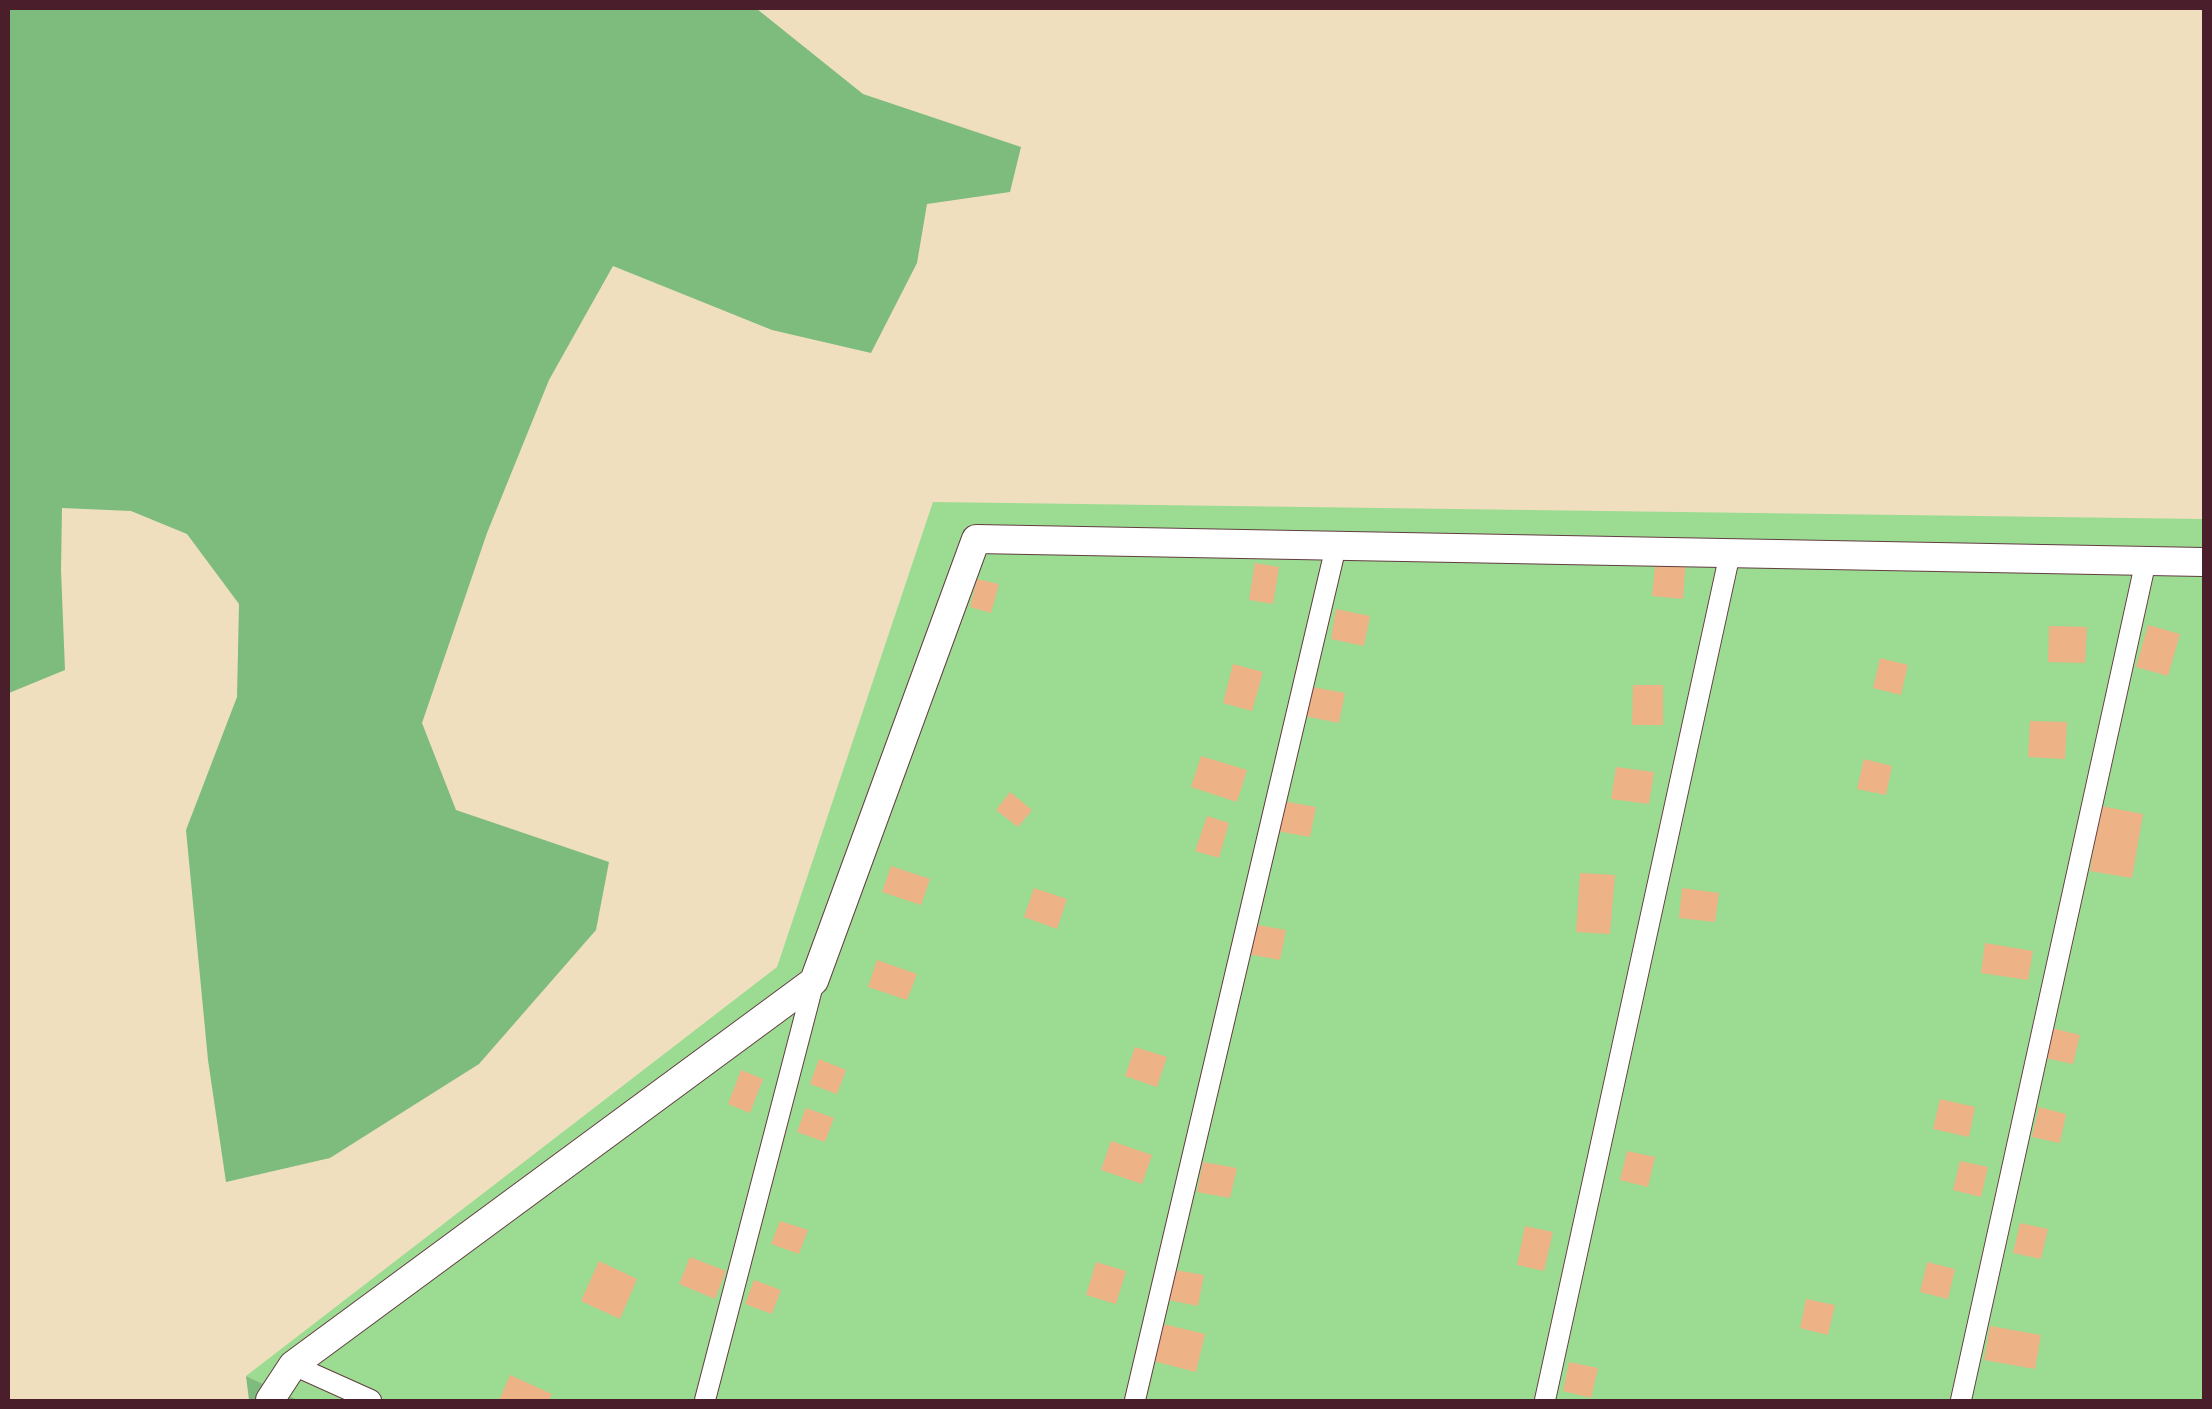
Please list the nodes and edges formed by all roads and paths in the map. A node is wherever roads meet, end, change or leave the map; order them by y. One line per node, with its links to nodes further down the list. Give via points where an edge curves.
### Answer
1 (1336, 546): 2 (street); 5 (street, via 976,539); 10 (lane)
2 (1730, 553): 3 (street); 11 (lane)
3 (2146, 560): 4 (street); 12 (lane)
4 (2203, 562)
5 (814, 981): 6 (street); 9 (lane)
6 (293, 1365): 7 (street); 8 (lane)
7 (270, 1400)
8 (371, 1400)
9 (705, 1400)
10 (1135, 1400)
11 (1545, 1400)
12 (1961, 1400)

